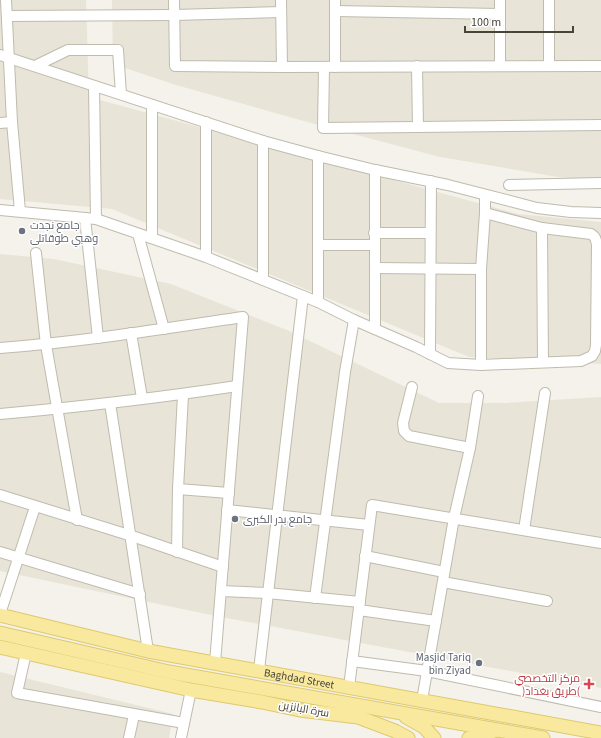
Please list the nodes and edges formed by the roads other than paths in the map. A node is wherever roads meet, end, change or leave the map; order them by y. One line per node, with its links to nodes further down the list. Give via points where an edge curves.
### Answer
1 (6, 0): 11 (street)
2 (174, 0): 10 (street)
3 (281, 0): 8 (street)
4 (335, 0): 7 (street)
5 (500, 0): 9 (street)
6 (549, 0): 16 (street)
7 (335, 11): 9 (street); 20 (street)
8 (281, 12): 10 (street); 18 (street)
9 (500, 14): 15 (street)
10 (174, 15): 11 (street); 18 (street, via 175,66)
11 (7, 16): 12 (street)
12 (4, 56): 13 (street); 24 (street)
13 (35, 66): 21 (street); 22 (street, via 68,50 118,50)
14 (417, 66): 15 (street); 20 (street); 28 (street)
15 (500, 66): 16 (street)
16 (549, 66): 17 (street)
17 (601, 66)
18 (282, 67): 19 (street)
19 (324, 67): 20 (street); 28 (street, via 323,128)
20 (335, 67)
21 (94, 86): 22 (street); 41 (street)
22 (120, 94): 23 (street)
23 (152, 105): 25 (street); 46 (street)
24 (12, 122): 26 (street); 37 (street)
25 (206, 122): 29 (street); 50 (street)
26 (0, 123)
27 (601, 125): 28 (street)
28 (418, 127)
29 (263, 141): 30 (street); 54 (street)
30 (318, 156): 31 (street); 47 (street)
31 (374, 170): 32 (street); 43 (street)
32 (431, 181): 35 (street); 44 (street)
33 (601, 183): 34 (street)
34 (510, 184)
35 (484, 195): 38 (street); 39 (street, via 537,208)
36 (0, 210): 37 (street)
37 (20, 211): 40 (street)
38 (485, 213): 42 (street); 53 (street)
39 (601, 214)
40 (85, 218): 41 (street); 61 (street)
41 (96, 219): 45 (street)
42 (542, 228): 65 (street); 65 (street, via 592,234 597,245 595,351 592,356 581,361)
43 (374, 233): 44 (street); 48 (street)
44 (430, 233): 52 (street)
45 (138, 234): 46 (street); 58 (street)
46 (152, 238): 50 (street)
47 (318, 245): 48 (street); 56 (street)
48 (374, 245): 51 (street)
49 (36, 253): 62 (street)
50 (206, 257): 54 (street)
51 (375, 268): 52 (street); 59 (street)
52 (430, 268): 53 (street); 64 (street)
53 (481, 270): 66 (street)
54 (263, 280): 55 (street)
55 (303, 296): 56 (street); 82 (street)
56 (318, 302): 57 (street)
57 (354, 320): 59 (street); 85 (street)
58 (164, 329): 60 (street); 67 (street, via 243,317)
59 (375, 329): 64 (street)
60 (131, 333): 61 (street); 72 (street)
61 (98, 338): 62 (street)
62 (46, 345): 63 (street); 74 (street)
63 (0, 348)
64 (430, 354): 66 (street, via 448,363)
65 (543, 362): 66 (street)
66 (481, 365)
67 (237, 386): 70 (street); 78 (street)
68 (412, 387): 76 (street, via 403,423 404,431 409,436)
69 (545, 393): 87 (street)
70 (183, 395): 72 (street); 77 (street)
71 (478, 396): 76 (street)
72 (142, 398): 73 (street)
73 (110, 403): 74 (street); 88 (street)
74 (58, 408): 75 (street); 84 (street)
75 (0, 414)
76 (470, 448): 83 (street)
77 (178, 489): 78 (street); 91 (street)
78 (228, 493): 81 (street)
79 (0, 495): 80 (street)
80 (35, 507): 84 (street); 93 (street)
81 (227, 510): 82 (street); 94 (street)
82 (276, 515): 85 (street); 97 (street)
83 (454, 518): 86 (street, via 372,505); 87 (street); 95 (street)
84 (77, 520): 88 (street)
85 (326, 520): 86 (street); 99 (street)
86 (369, 524): 92 (street)
87 (524, 530): 89 (street)
88 (132, 536): 91 (street); 98 (street)
89 (601, 543)
90 (0, 552): 93 (street)
91 (177, 552): 94 (street)
92 (365, 556): 95 (street); 101 (street)
93 (18, 557): 98 (street); 102 (street)
94 (223, 567): 96 (street)
95 (444, 577): 100 (street); 104 (street)
96 (221, 591): 97 (street); 112 (street)
97 (268, 593): 99 (street); 113 (street)
98 (140, 594): 108 (street)
99 (316, 598): 101 (street)
100 (547, 601)
101 (360, 606): 104 (street); 111 (street)
102 (0, 615): 103 (main road, Baghdad Street)
103 (17, 618): 105 (main road); 108 (main road, Baghdad Street)
104 (436, 621): 114 (street)
105 (6, 634): 106 (main road, Baghdad Street)
106 (50, 645): 110 (main road); 115 (main road, Baghdad Street)
107 (0, 647): 109 (main road)
108 (148, 651): 112 (main road, Baghdad Street)
109 (26, 653): 110 (main road); 121 (street, via 17,693)
110 (48, 658): 115 (main road)
111 (352, 661): 114 (street); 116 (street)
112 (215, 663): 113 (main road, Baghdad Street)
113 (259, 670): 116 (main road, Baghdad Street)
114 (427, 671): 118 (street); 119 (street)
115 (168, 678): 117 (main road, سرة البانزين); 120 (main road, Baghdad Street)
116 (349, 687): 118 (main road, Baghdad Street)
117 (193, 690): 122 (street); 128 (main road, سرة البانزين, via 300,710 358,717)
118 (422, 700): 124 (main road, Baghdad Street)
119 (601, 707)
120 (398, 712): 123 (main road, Baghdad Street); 129 (main road, via 424,728)
121 (134, 715): 122 (street); 126 (street)
122 (184, 723): 127 (street)
123 (497, 730): 125 (main road, Baghdad Street); 130 (main road)
124 (601, 733)
125 (537, 737)
126 (129, 738)
127 (182, 738)
128 (408, 738)
129 (434, 738)
130 (469, 738)

